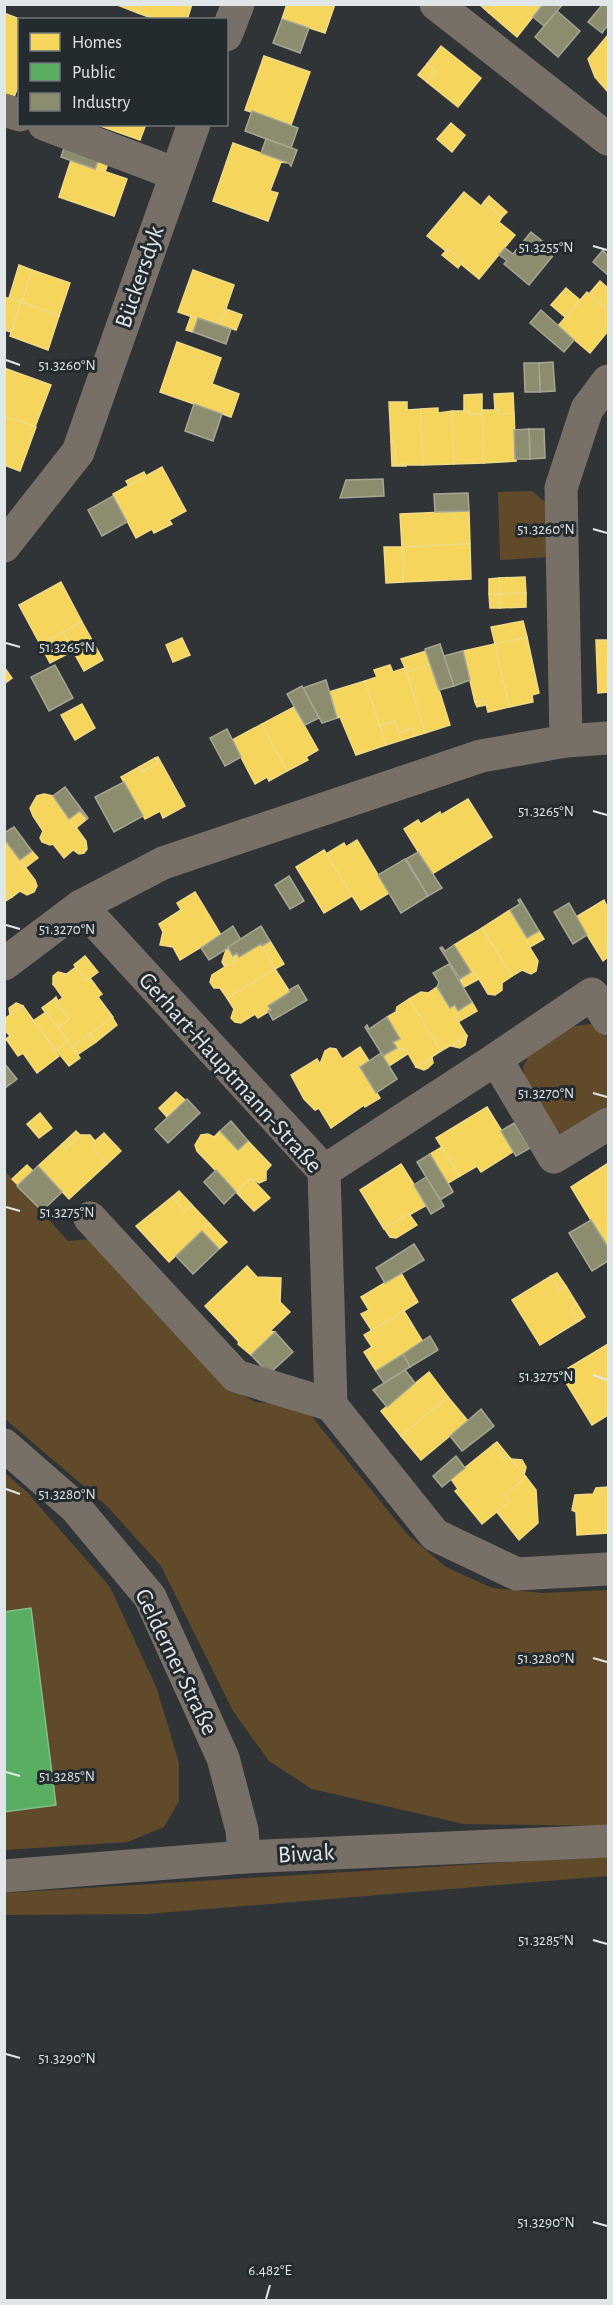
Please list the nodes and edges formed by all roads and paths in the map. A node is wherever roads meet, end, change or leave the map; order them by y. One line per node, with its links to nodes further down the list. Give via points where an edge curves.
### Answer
1 (238, 4): 3 (street)
2 (436, 4): 6 (street)
3 (228, 30)
4 (49, 126): 7 (street)
5 (193, 126): 7 (street, Bückersdyk)
6 (609, 140)
7 (176, 174): 9 (street, Bückersdyk, via 78,452)
8 (609, 381): 11 (street, via 587,409 561,488)
9 (4, 546)
10 (609, 738): 11 (street)
11 (566, 741): 12 (street, via 481,756 163,863)
12 (81, 906): 13 (street); 17 (street, Gerhart-Hauptmann-Straße)
13 (4, 964)
14 (609, 1019): 15 (street, via 592,994)
15 (496, 1059): 16 (street, via 554,1157); 17 (street)
16 (609, 1124)
17 (324, 1171): 19 (street, Gerhart-Hauptmann-Straße)
18 (90, 1218): 19 (street, via 236,1376)
19 (331, 1405): 21 (street, via 435,1535 517,1574)
20 (4, 1445): 23 (street, Gelderner Straße, via 75,1508 150,1597 223,1758 242,1830)
21 (609, 1569)
22 (609, 1841): 23 (street, Biwak)
23 (244, 1857): 24 (street, Biwak)
24 (4, 1876)

